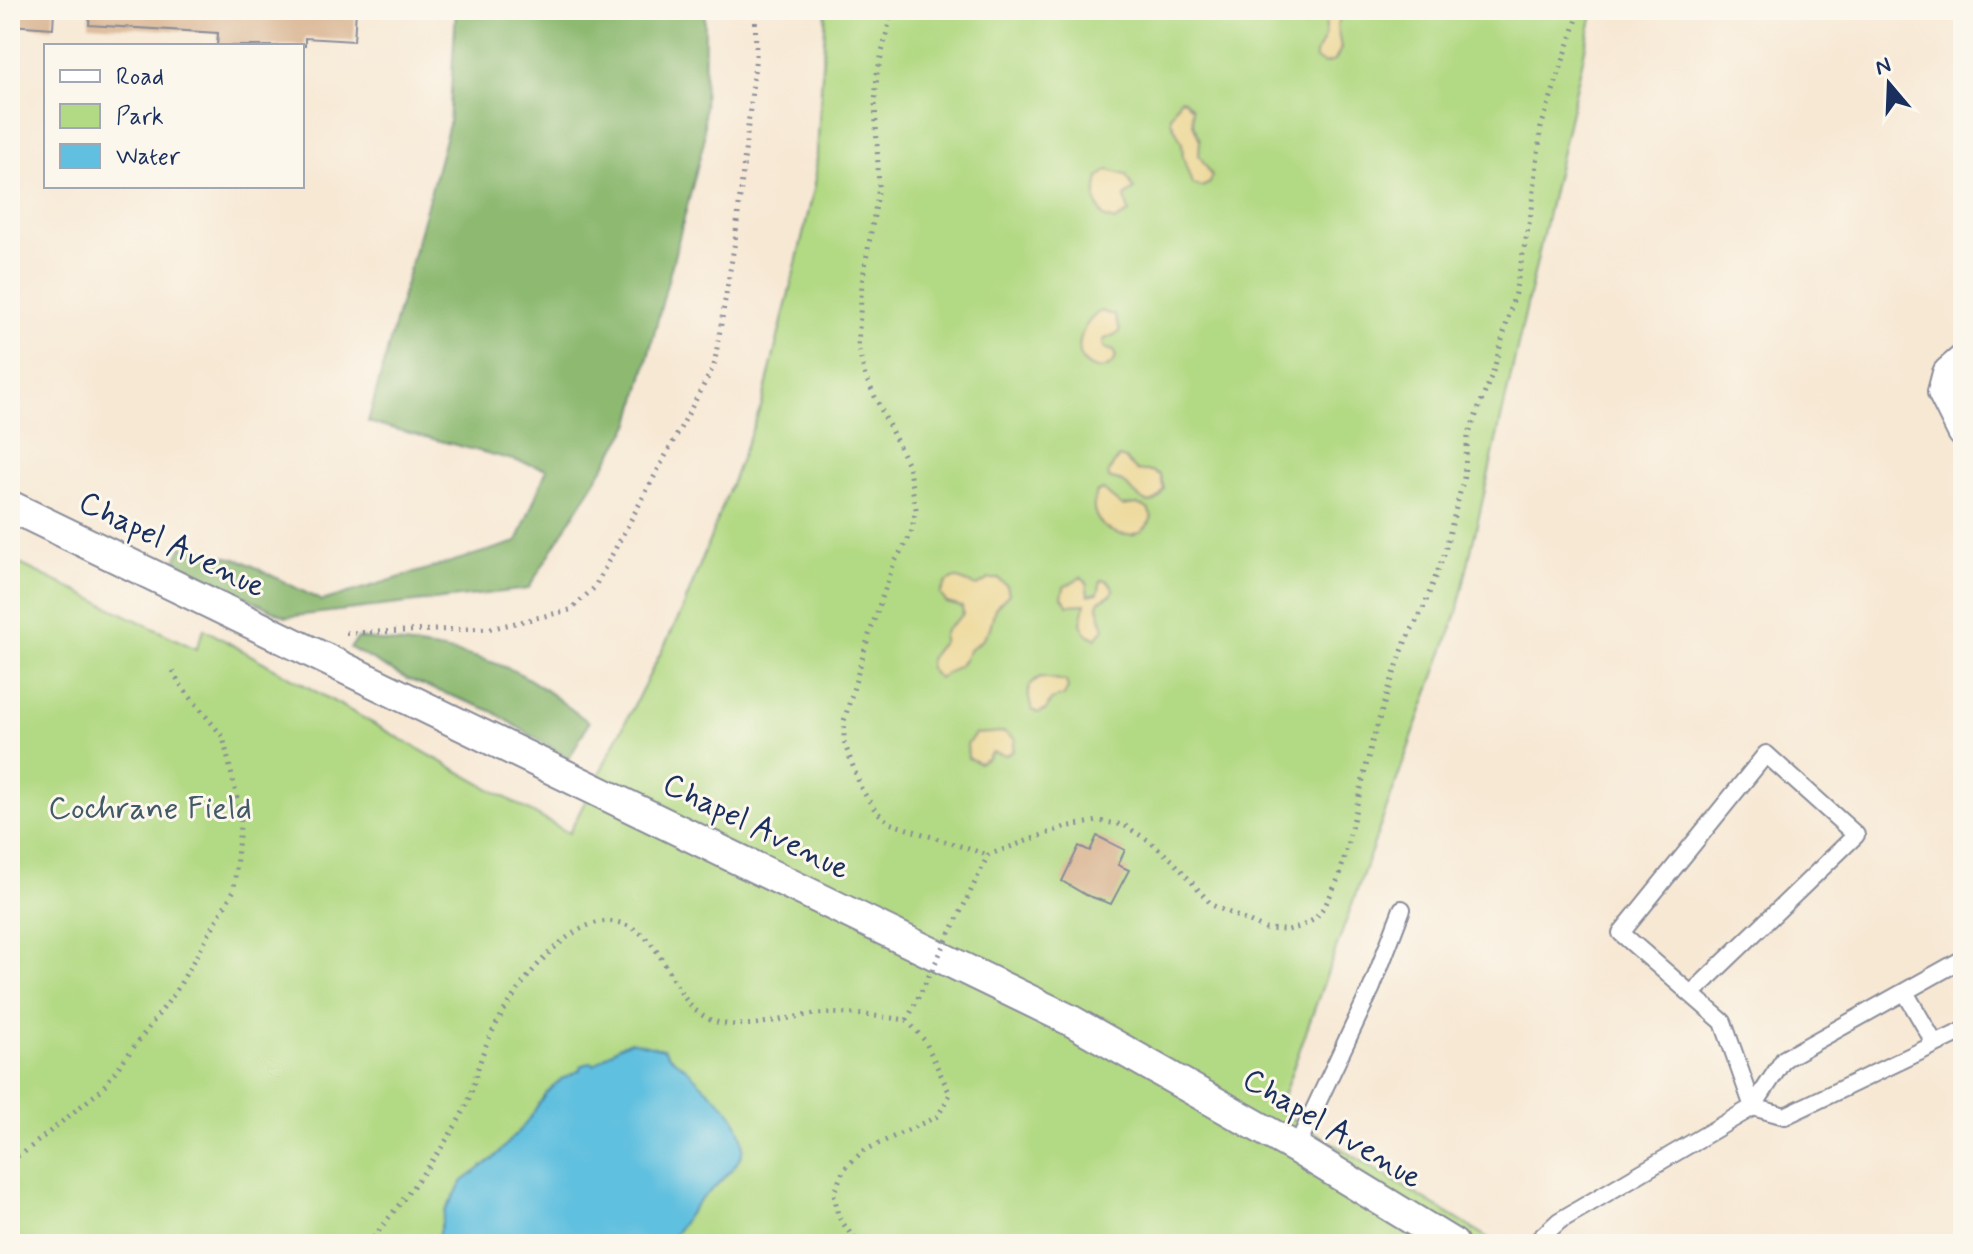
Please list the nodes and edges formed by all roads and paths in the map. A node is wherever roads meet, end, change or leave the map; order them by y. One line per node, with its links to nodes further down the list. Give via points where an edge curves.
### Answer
1 (755, 10): 7 (path, via 756,55 735,241 714,366 594,588 570,610 494,628)
2 (892, 10): 9 (path, via 877,74 879,188 862,282 858,346 865,376 908,465 916,509 911,534 894,563 869,635 844,721 844,742 861,788 889,823)
3 (1580, 10): 9 (path, via 1541,127 1515,293 1468,436 1447,543 1389,688 1340,875 1326,904 1300,927 1265,929 1212,905 1148,840 1124,825 1098,821 1065,827)
4 (1963, 360): 5 (street, via 1948,373 1943,392)
5 (1963, 432)
6 (10, 506): 18 (street, Chapel Avenue, via 1070,1020)
7 (336, 634)
8 (171, 666): 19 (path, via 223,737 241,815 234,890 175,993 101,1090)
9 (988, 855): 14 (path, bridge)
10 (1402, 909): 18 (lane, via 1372,987)
11 (1963, 959): 12 (lane)
12 (1905, 992): 16 (lane); 17 (lane, via 1784,1059)
13 (1691, 994): 13 (lane, via 1621,933 1766,754 1856,835); 17 (lane, via 1723,1022)
14 (907, 1020): 20 (path, via 853,1013 724,1024 688,1004 655,945 640,931 618,922 596,922 572,932 551,950 509,1005 488,1039 465,1108); 21 (path, via 925,1041 950,1094 938,1116 863,1151 844,1169 834,1193 838,1216)
15 (1963, 1031): 16 (lane)
16 (1935, 1044): 17 (lane, via 1785,1116)
17 (1753, 1107): 23 (lane, via 1559,1221)
18 (1296, 1148): 22 (street, Chapel Avenue)
19 (10, 1159)
20 (369, 1244)
21 (863, 1244)
22 (1453, 1244)
23 (1534, 1244)

